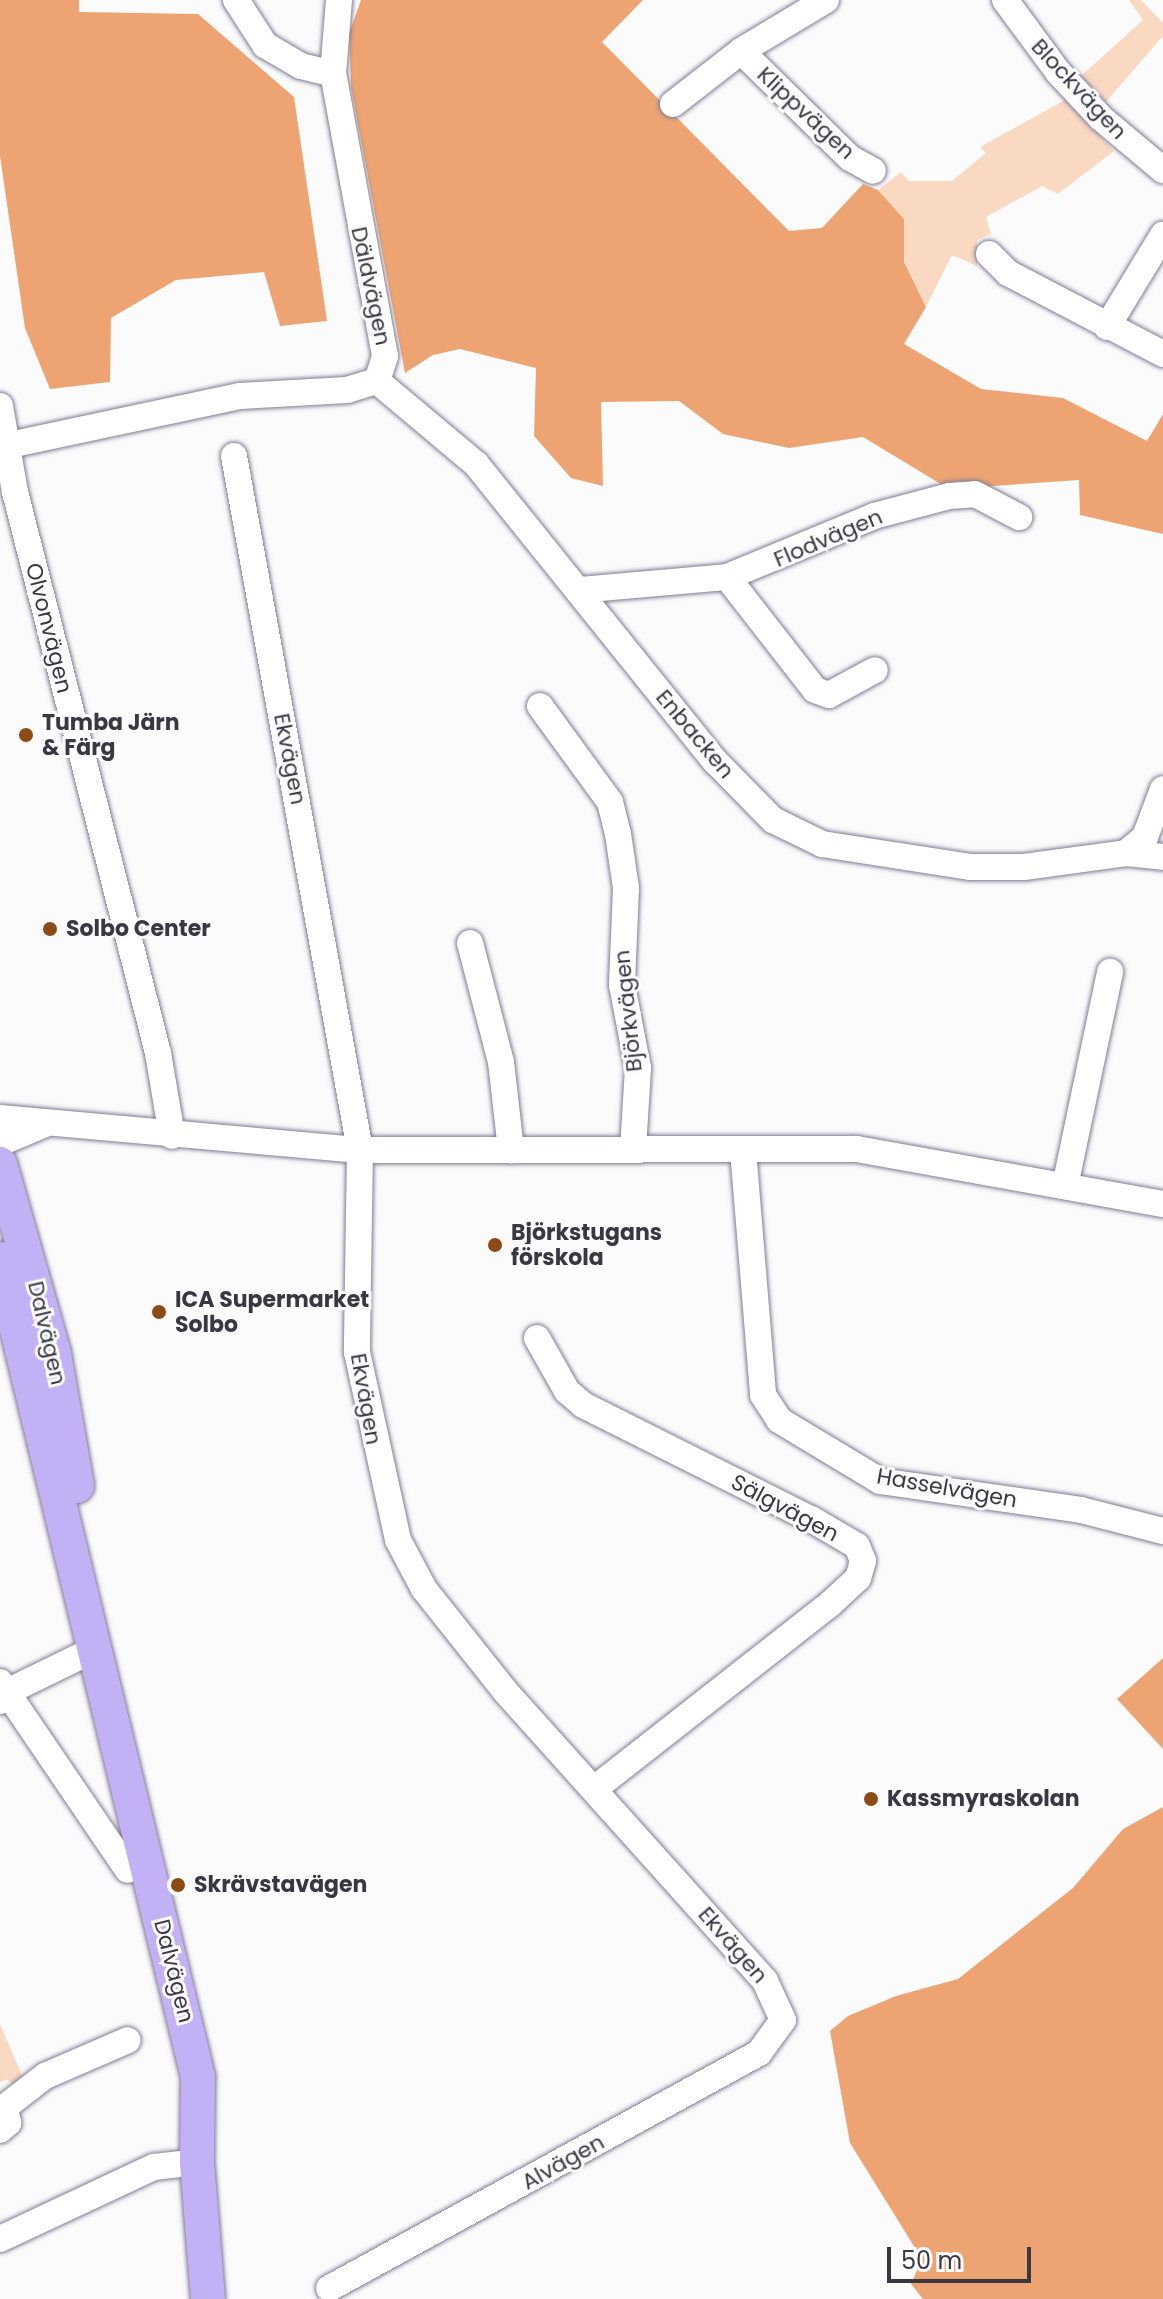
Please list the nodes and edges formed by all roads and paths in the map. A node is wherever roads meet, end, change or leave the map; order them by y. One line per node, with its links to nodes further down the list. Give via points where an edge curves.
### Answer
1 (236, 0): 6 (street, via 265,45 301,66)
2 (339, 0): 6 (street, Däldvägen)
3 (826, 0): 5 (street, Klippvägen)
4 (1005, 0): 8 (street, Blockvägen, via 1058,72 1101,118)
5 (741, 51): 7 (street, Klippvägen); 9 (street, Klippvägen, via 850,158)
6 (333, 74): 14 (street, Däldvägen, via 385,356)
7 (673, 104)
8 (1163, 170)
9 (873, 171)
10 (1163, 235): 12 (street)
11 (989, 254): 12 (street, via 1008,273)
12 (1107, 327): 13 (street)
13 (1163, 354)
14 (377, 381): 16 (street, via 356,389 240,396); 20 (street, Enbacken, via 467,455)
15 (0, 406): 16 (street, Olvonvägen)
16 (3, 447): 30 (street, Olvonvägen, via 158,1053)
17 (234, 456): 33 (street, Ekvägen)
18 (1019, 517): 19 (street, Flodvägen, via 975,494 949,496 874,516)
19 (727, 577): 20 (street, Flodvägen); 21 (street, via 815,690 829,695)
20 (579, 590): 24 (street, Enbacken, via 724,771 773,820 805,837 861,852 971,867 1024,867)
21 (875, 670)
22 (540, 706): 32 (street, Björkvägen, via 610,802 618,834 626,888 622,985 638,1068)
23 (1163, 789): 24 (street, via 1145,837)
24 (1126, 853): 25 (street, Enbacken)
25 (1163, 857)
26 (470, 943): 34 (street, via 501,1062)
27 (1110, 972): 37 (street)
28 (0, 1118): 29 (street)
29 (45, 1124): 30 (street); 31 (street)
30 (172, 1136): 33 (street)
31 (0, 1143)
32 (633, 1149): 34 (street); 35 (street)
33 (360, 1150): 34 (street); 44 (street, Ekvägen, via 357,1352 398,1540 433,1601 505,1691)
34 (511, 1150)
35 (743, 1150): 37 (street, via 857,1149); 41 (street, Hasselvägen, via 763,1395 779,1420 880,1481 1081,1510)
36 (0, 1164): 42 (main road, Dalvägen, via 54,1354 87,1554)
37 (1065, 1186): 38 (street)
38 (1163, 1204)
39 (0, 1259): 42 (main road, Dalvägen)
40 (537, 1338): 44 (street, Sälgvägen, via 559,1378 583,1405 811,1519 857,1546 863,1561 858,1578 830,1604)
41 (1163, 1531)
42 (95, 1649): 43 (street); 49 (main road, Dalvägen, via 198,2077)
43 (2, 1692): 45 (street)
44 (595, 1788): 46 (street, Ekvägen, via 765,1981)
45 (128, 1870)
46 (783, 2020): 51 (street, Alvägen, via 759,2053)
47 (128, 2040): 48 (street, via 45,2076 5,2107 8,2123)
48 (0, 2130)
49 (197, 2162): 50 (street, via 154,2167); 52 (main road, Dalvägen)
50 (0, 2239)
51 (329, 2288)
52 (208, 2299)

